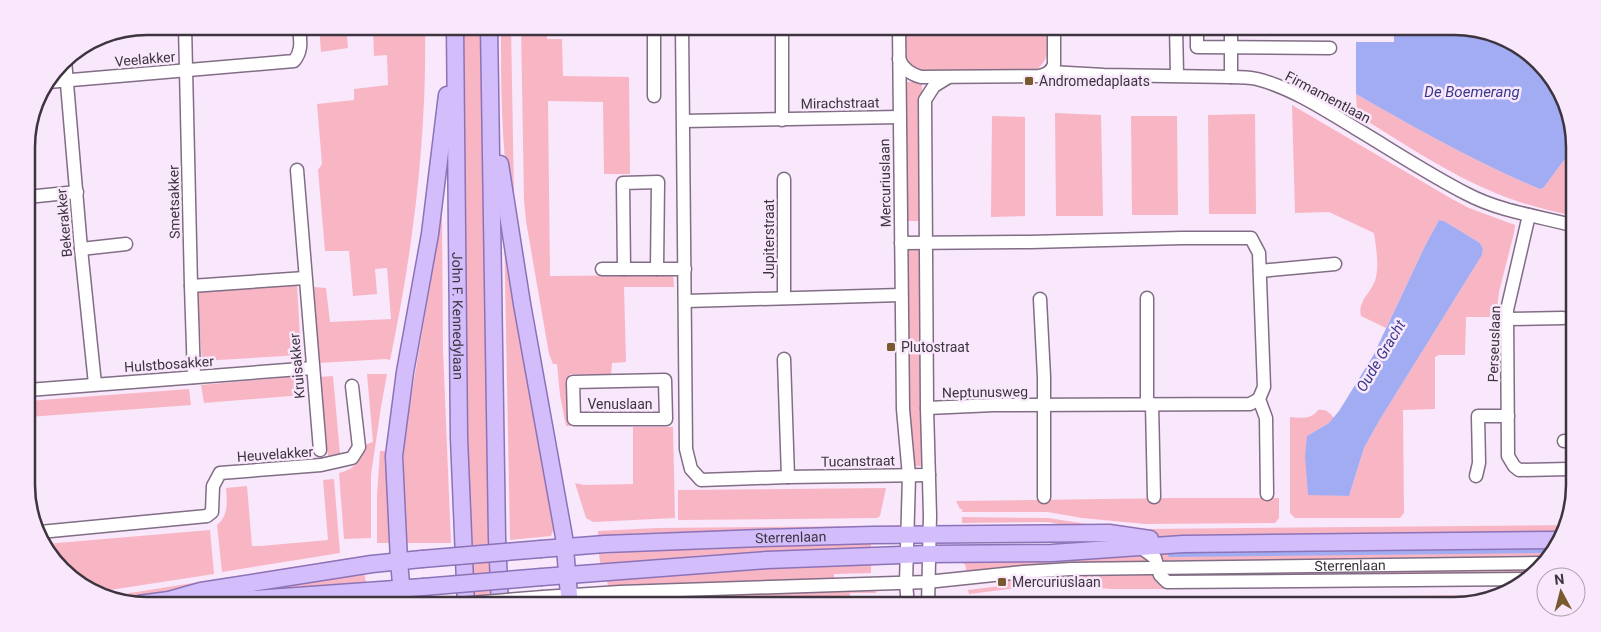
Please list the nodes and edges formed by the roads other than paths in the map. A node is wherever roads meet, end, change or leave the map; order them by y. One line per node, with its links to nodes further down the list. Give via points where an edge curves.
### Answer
1 (185, 35): 18 (street, Smetsakker)
2 (300, 35): 18 (street, Veelakker, via 301,47 294,61)
3 (455, 35): 13 (main road, John F. Kennedylaan)
4 (490, 35): 26 (main road)
5 (654, 35): 25 (street)
6 (682, 35): 29 (street)
7 (782, 35): 28 (street, Mirachstraat)
8 (899, 35): 16 (street, Mercuriuslaan)
9 (1054, 35): 19 (street, via 1054,65)
10 (1176, 35): 20 (street)
11 (1197, 35): 14 (street, via 1197,47)
12 (1231, 35): 14 (street)
13 (455, 46): 86 (main road, via 430,234 405,372 394,456); 97 (main road, John F. Kennedylaan, via 459,438)
14 (1230, 48): 15 (street); 21 (street)
15 (1330, 48)
16 (898, 59): 22 (street, via 914,75); 27 (street, Mercuriuslaan)
17 (66, 70): 23 (street, Bekerakker)
18 (186, 70): 23 (street, Veelakker); 47 (street, Smetsakker)
19 (1050, 72): 20 (street, Firmamentlaan); 22 (street, via 1039,76)
20 (1177, 75): 21 (street, Firmamentlaan)
21 (1231, 77): 34 (street, Firmamentlaan, via 1256,79 1299,96 1468,195)
22 (947, 78): 36 (street, via 928,92 925,100)
23 (67, 81): 24 (street, Veelakker); 32 (street, Bekerakker)
24 (57, 82)
25 (654, 96)
26 (490, 115): 83 (main road); 98 (main road)
27 (900, 117): 28 (street, Mirachstraat); 37 (street, Mercuriuslaan)
28 (782, 120): 29 (street, Mirachstraat)
29 (684, 121): 44 (street)
30 (297, 170): 46 (street, Kruisakker)
31 (784, 179): 49 (street, Jupiterstraat)
32 (77, 192): 33 (street); 39 (street, Bekerakker)
33 (35, 196)
34 (1529, 215): 35 (street, Firmamentlaan); 54 (street, Perseuslaan)
35 (1566, 224)
36 (926, 242): 37 (street); 45 (street, via 1251,238 1259,253); 66 (street)
37 (901, 243): 48 (street, Mercuriuslaan)
38 (126, 244): 39 (street)
39 (81, 249): 60 (street, Bekerakker)
40 (1335, 264): 45 (street)
41 (602, 269): 42 (street)
42 (624, 269): 43 (street); 43 (street, via 623,183 658,182)
43 (657, 269): 44 (street)
44 (685, 269): 52 (street)
45 (1260, 271): 63 (street, via 1264,387)
46 (305, 278): 47 (street); 56 (street, Kruisakker)
47 (191, 286): 57 (street, Smetsakker)
48 (901, 295): 49 (street, Jupiterstraat); 70 (street, Mercuriuslaan, via 903,409)
49 (784, 298): 52 (street, Jupiterstraat)
50 (1147, 298): 64 (street)
51 (1040, 299): 65 (street, Neptunusweg)
52 (686, 301): 59 (street)
53 (1562, 318): 54 (street)
54 (1507, 319): 67 (street, Perseuslaan)
55 (784, 359): 73 (street)
56 (313, 368): 57 (street, Hulstbosakker); 68 (street, Kruisakker)
57 (194, 376): 60 (street, Hulstbosakker)
58 (665, 380): 58 (street, Venuslaan, via 666,419 574,419 573,382); 59 (street, Venuslaan)
59 (686, 380): 73 (street, Tucanstraat, via 686,449 691,469 701,480)
60 (95, 384): 62 (street, Hulstbosakker)
61 (352, 386): 77 (street, Heuvelakker, via 358,447 352,458 321,465 220,473 213,486 212,512 207,516)
62 (35, 389)
63 (1259, 399): 64 (street, Neptunusweg, via 1250,404); 74 (street, via 1266,418)
64 (1149, 404): 65 (street, Neptunusweg); 76 (street)
65 (1043, 406): 66 (street, Neptunusweg); 75 (street, Neptunusweg)
66 (928, 408): 71 (street)
67 (1508, 416): 69 (street, Perseuslaan, via 1508,456 1514,466 1519,470); 72 (street, via 1478,416 1479,463)
68 (320, 450)
69 (1566, 470)
70 (909, 476): 71 (street, Tucanstraat); 73 (street, Tucanstraat); 79 (street, Mercuriuslaan)
71 (929, 476): 78 (street)
72 (1476, 476)
73 (788, 477)
74 (1267, 494)
75 (1044, 497)
76 (1154, 497)
77 (46, 531)
78 (929, 534): 79 (main road, Sterrenlaan); 81 (main road, Sterrenlaan, via 1109,533); 84 (street)
79 (908, 535): 83 (main road, Sterrenlaan); 85 (street, Mercuriuslaan)
80 (1551, 539): 81 (main road, Sterrenlaan)
81 (1183, 544): 82 (main road, Sterrenlaan)
82 (1139, 546): 84 (main road, Sterrenlaan, via 1052,553); 88 (street, Sterrenlaan, via 1155,558)
83 (564, 547): 86 (main road, Sterrenlaan, bridge); 89 (main road)
84 (928, 554): 85 (main road, Sterrenlaan); 91 (street)
85 (907, 555): 89 (main road, Sterrenlaan, via 767,560); 92 (street, Mercuriuslaan)
86 (399, 561): 93 (main road); 94 (main road, Sterrenlaan)
87 (1534, 563): 88 (street, Sterrenlaan)
88 (1158, 568): 90 (street, Sterrenlaan, via 1167,582); 91 (street, Sterrenlaan, via 1023,572)
89 (568, 576): 93 (main road, Sterrenlaan, bridge); 99 (main road)
90 (1514, 579)
91 (927, 582): 92 (street, Sterrenlaan); 102 (street)
92 (906, 583): 100 (street, Sterrenlaan); 101 (street, Mercuriuslaan)
93 (401, 588): 95 (main road, Sterrenlaan); 96 (main road)
94 (180, 597)
95 (280, 597)
96 (402, 597)
97 (466, 597)
98 (500, 597)
99 (569, 597)
100 (628, 597)
101 (907, 597)
102 (928, 597)

